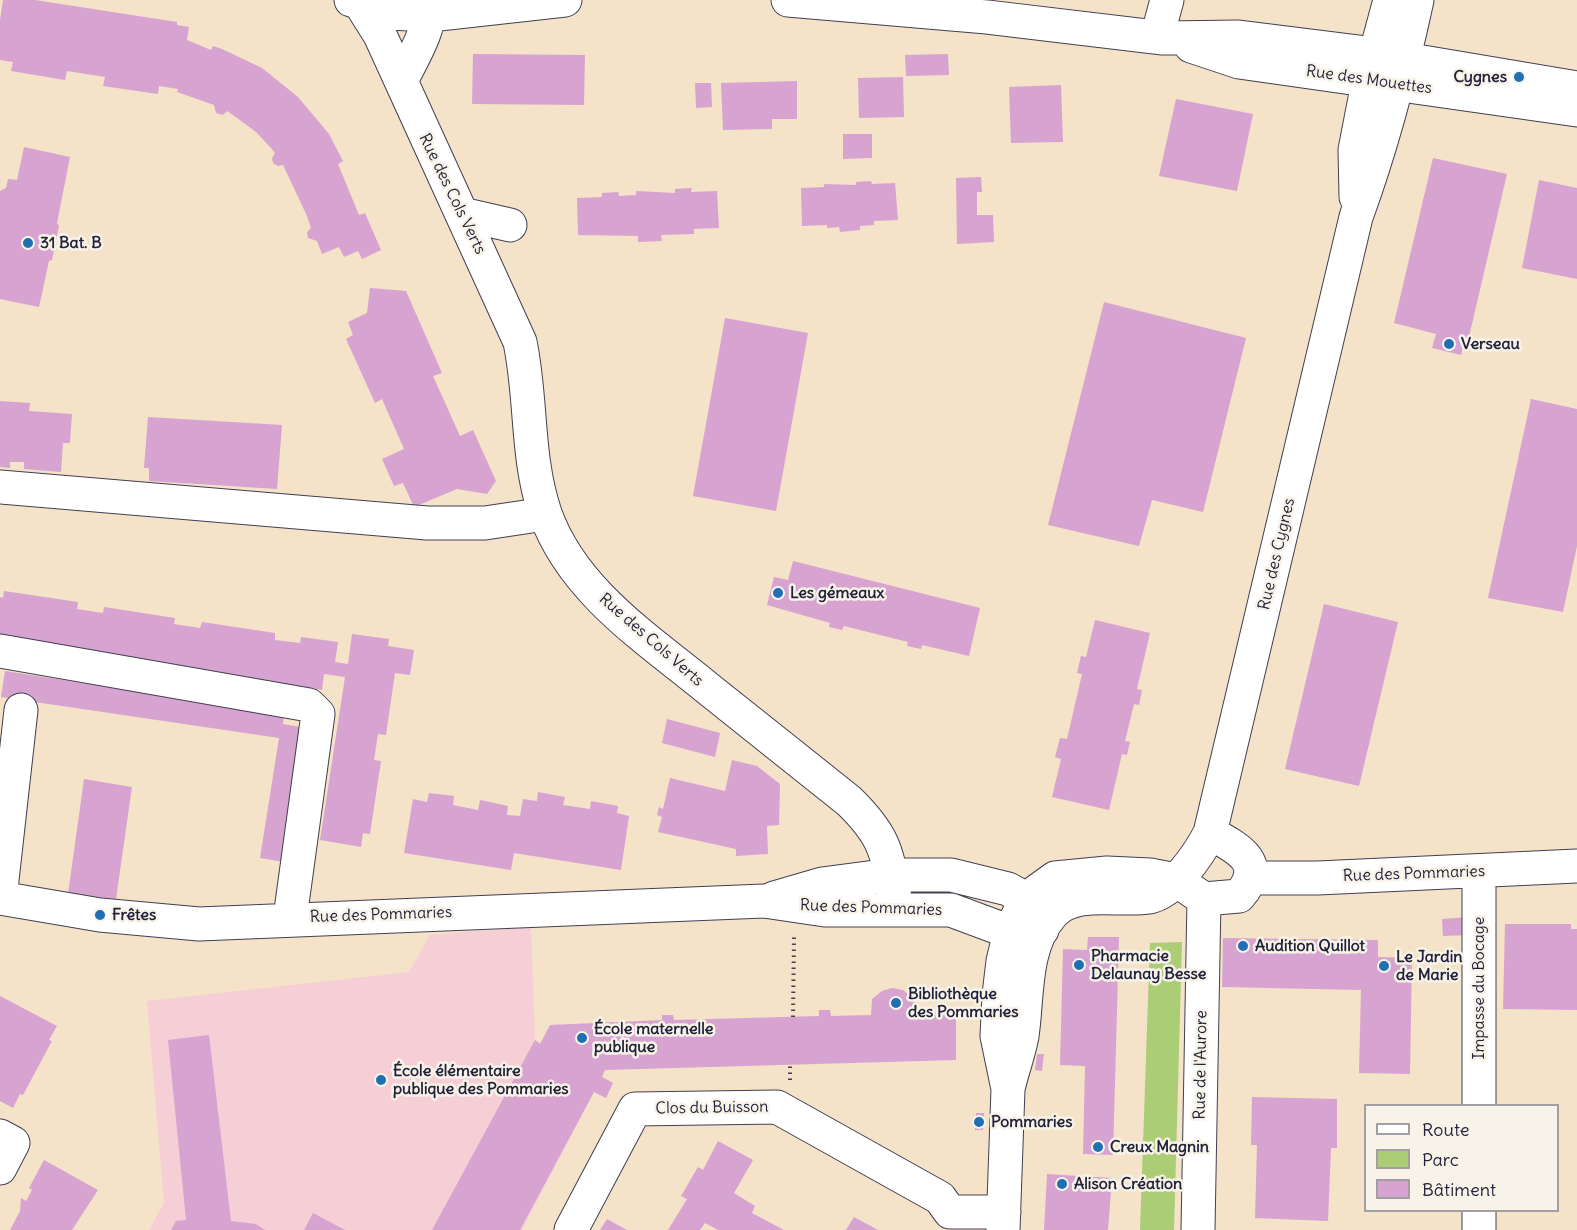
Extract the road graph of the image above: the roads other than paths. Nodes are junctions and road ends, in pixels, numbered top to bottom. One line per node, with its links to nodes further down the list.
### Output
1 (565, 0): 7 (street)
2 (788, 0): 8 (street, Rue des Mouettes)
3 (1167, 0): 8 (street)
4 (1390, 0): 9 (street, Rue des Cygnes)
5 (1417, 0): 9 (street, Rue des Cygnes)
6 (356, 1): 7 (street); 10 (street, Rue des Cols Verts)
7 (430, 7): 10 (street)
8 (1160, 37): 9 (street, Rue des Mouettes)
9 (1387, 69): 11 (street, Rue des Mouettes); 12 (street, Rue des Mouettes); 19 (street, Rue des Cygnes)
10 (401, 81): 13 (street, Rue des Cols Verts)
11 (1577, 88)
12 (1577, 110)
13 (462, 214): 14 (street); 16 (street, Rue des Cols Verts)
14 (510, 225)
15 (0, 487): 16 (street)
16 (546, 514): 22 (street, Rue des Cols Verts)
17 (0, 651): 30 (street)
18 (21, 710): 25 (street)
19 (1210, 833): 23 (street); 24 (street, Rue des Cygnes)
20 (1577, 866): 21 (street, Rue des Pommaries)
21 (1479, 871): 23 (street, Rue des Pommaries); 32 (street, Impasse du Bocage)
22 (890, 875): 26 (street, Rue des Pommaries); 28 (street, Rue des Pommaries); 29 (street, Rue des Cols Verts)
23 (1251, 878): 27 (street)
24 (1176, 880): 26 (street); 27 (street); 31 (street)
25 (0, 898): 30 (street, Rue des Pommaries)
26 (1026, 899): 31 (street)
27 (1204, 899): 39 (street, Rue de l'Aurore)
28 (764, 901): 29 (street, Rue des Pommaries); 30 (street, Rue des Pommaries)
29 (897, 909): 31 (street, Rue des Pommaries)
30 (290, 918)
31 (1026, 931): 37 (street)
32 (1479, 1104)
33 (0, 1136): 34 (street)
34 (0, 1168)
35 (1479, 1212): 40 (street)
36 (944, 1221): 37 (street, Clos du Buisson); 38 (street, Clos du Buisson)
37 (1003, 1221)
38 (571, 1230)
39 (1198, 1230)
40 (1479, 1230)

